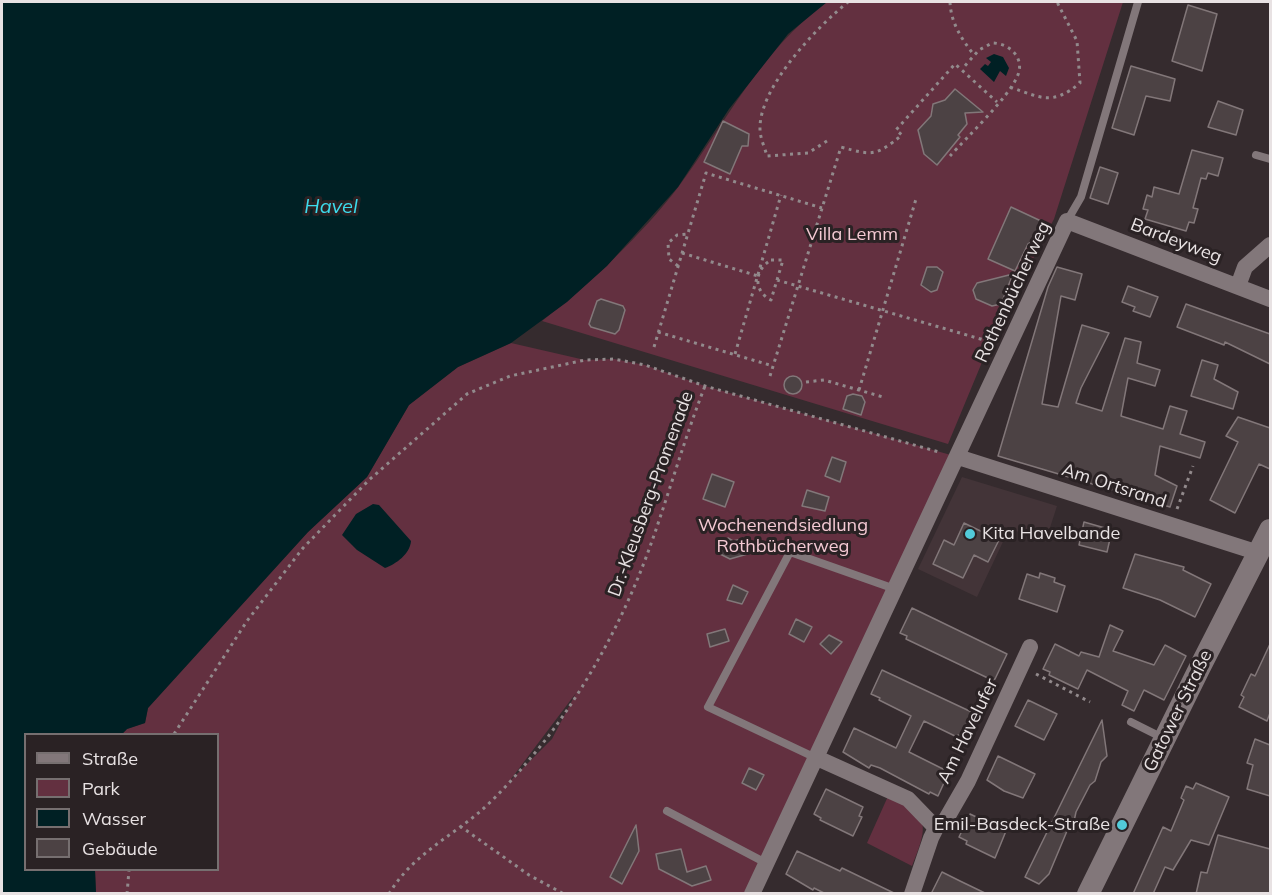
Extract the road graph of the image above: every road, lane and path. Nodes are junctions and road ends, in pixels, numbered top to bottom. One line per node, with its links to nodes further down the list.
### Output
1 (848, 2): 9 (path)
2 (950, 2): 5 (path)
3 (1057, 2): 7 (path)
4 (1138, 2): 16 (lane, Rothenbücherweg)
5 (974, 56): 6 (path); 7 (path)
6 (961, 70): 8 (path); 15 (path)
7 (1010, 87): 8 (path)
8 (997, 102): 11 (path)
9 (827, 141)
10 (1256, 155): 12 (lane)
11 (950, 156)
12 (1270, 159)
13 (781, 195): 15 (path); 17 (path); 21 (path)
14 (916, 199): 26 (path)
15 (822, 208): 23 (path)
16 (1067, 221): 24 (street, Bardeyweg); 37 (street, Rothenbücherweg)
17 (688, 234): 19 (path); 20 (path)
18 (1270, 245): 24 (street)
19 (682, 253): 20 (path); 21 (path)
20 (678, 266): 27 (path)
21 (758, 276): 22 (path); 22 (path); 30 (path)
22 (777, 280): 23 (path)
23 (798, 286): 26 (path); 31 (path)
24 (1238, 286): 25 (street, Bardeyweg)
25 (1270, 299)
26 (883, 311): 28 (path); 35 (path)
27 (658, 332): 29 (path); 30 (path)
28 (984, 340)
29 (654, 347)
30 (735, 354): 31 (path)
31 (773, 366): 32 (path)
32 (770, 375)
33 (806, 382): 35 (path)
34 (705, 386): 37 (path, Dr.-Kleusberg-Promenade); 46 (path); 50 (path, Dr.-Kleusberg-Promenade)
35 (859, 390): 36 (path)
36 (883, 397)
37 (957, 457): 39 (street, Am Ortsrand); 41 (street, Rothenbücherweg)
38 (1193, 466): 39 (path)
39 (1171, 525): 40 (street, Am Ortsrand)
40 (1266, 544): 47 (main road, Gatower Straße)
41 (895, 589): 48 (street, Rothenbücherweg); 48 (lane)
42 (1030, 647): 43 (street, Am Havelufer)
43 (1021, 667): 44 (path); 51 (street, Am Havelufer)
44 (1090, 702)
45 (1131, 722): 47 (lane)
46 (175, 733)
47 (1164, 738): 59 (main road, Gatower Straße)
48 (817, 758): 51 (street); 52 (street, Rothenbücherweg)
49 (667, 811): 52 (lane)
50 (460, 826): 55 (path, Dr.-Kleusberg-Promenade); 56 (path)
51 (936, 828): 58 (street, Am Havelufer)
52 (766, 863): 57 (street, Rothenbücherweg)
53 (129, 871): 54 (path)
54 (127, 894)
55 (389, 894)
56 (564, 894)
57 (752, 894)
58 (912, 894)
59 (1088, 894)

